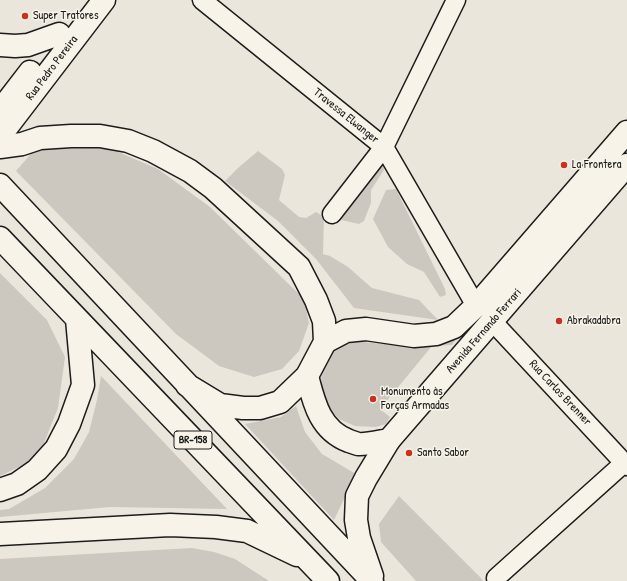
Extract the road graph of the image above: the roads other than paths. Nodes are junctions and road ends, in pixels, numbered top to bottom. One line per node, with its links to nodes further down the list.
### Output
1 (86, 0): 5 (main road, Rua Pedro Pereira)
2 (104, 0): 9 (main road, Rua Pedro Pereira)
3 (202, 0): 11 (street, Travessa Elwanger)
4 (456, 0): 11 (street)
5 (59, 34): 6 (main road); 7 (main road, Rua Pedro Pereira)
6 (0, 45)
7 (0, 111)
8 (627, 132): 16 (main road, Avenida Fernando Ferrari)
9 (0, 136)
10 (0, 147): 19 (main road)
11 (384, 147): 14 (street); 16 (street, Travessa Elwanger)
12 (625, 173): 18 (main road, Avenida Fernando Ferrari)
13 (0, 186): 21 (main road, BR-158)
14 (332, 214)
15 (0, 238): 17 (main road, BR-158)
16 (476, 306): 19 (main road, Avenida Fernando Ferrari)
17 (77, 319): 24 (main road); 26 (main road, BR-158)
18 (492, 321): 22 (main road, Avenida Fernando Ferrari); 23 (street, Rua Carlos Brenner)
19 (324, 342): 20 (main road)
20 (307, 376): 21 (main road); 22 (main road)
21 (187, 385): 29 (main road, BR-158)
22 (389, 440): 29 (main road, Avenida Fernando Ferrari)
23 (625, 464): 27 (street)
24 (0, 490)
25 (0, 534): 26 (main road)
26 (309, 561): 28 (main road, BR-158)
27 (496, 578)
28 (328, 581)
29 (373, 581)

